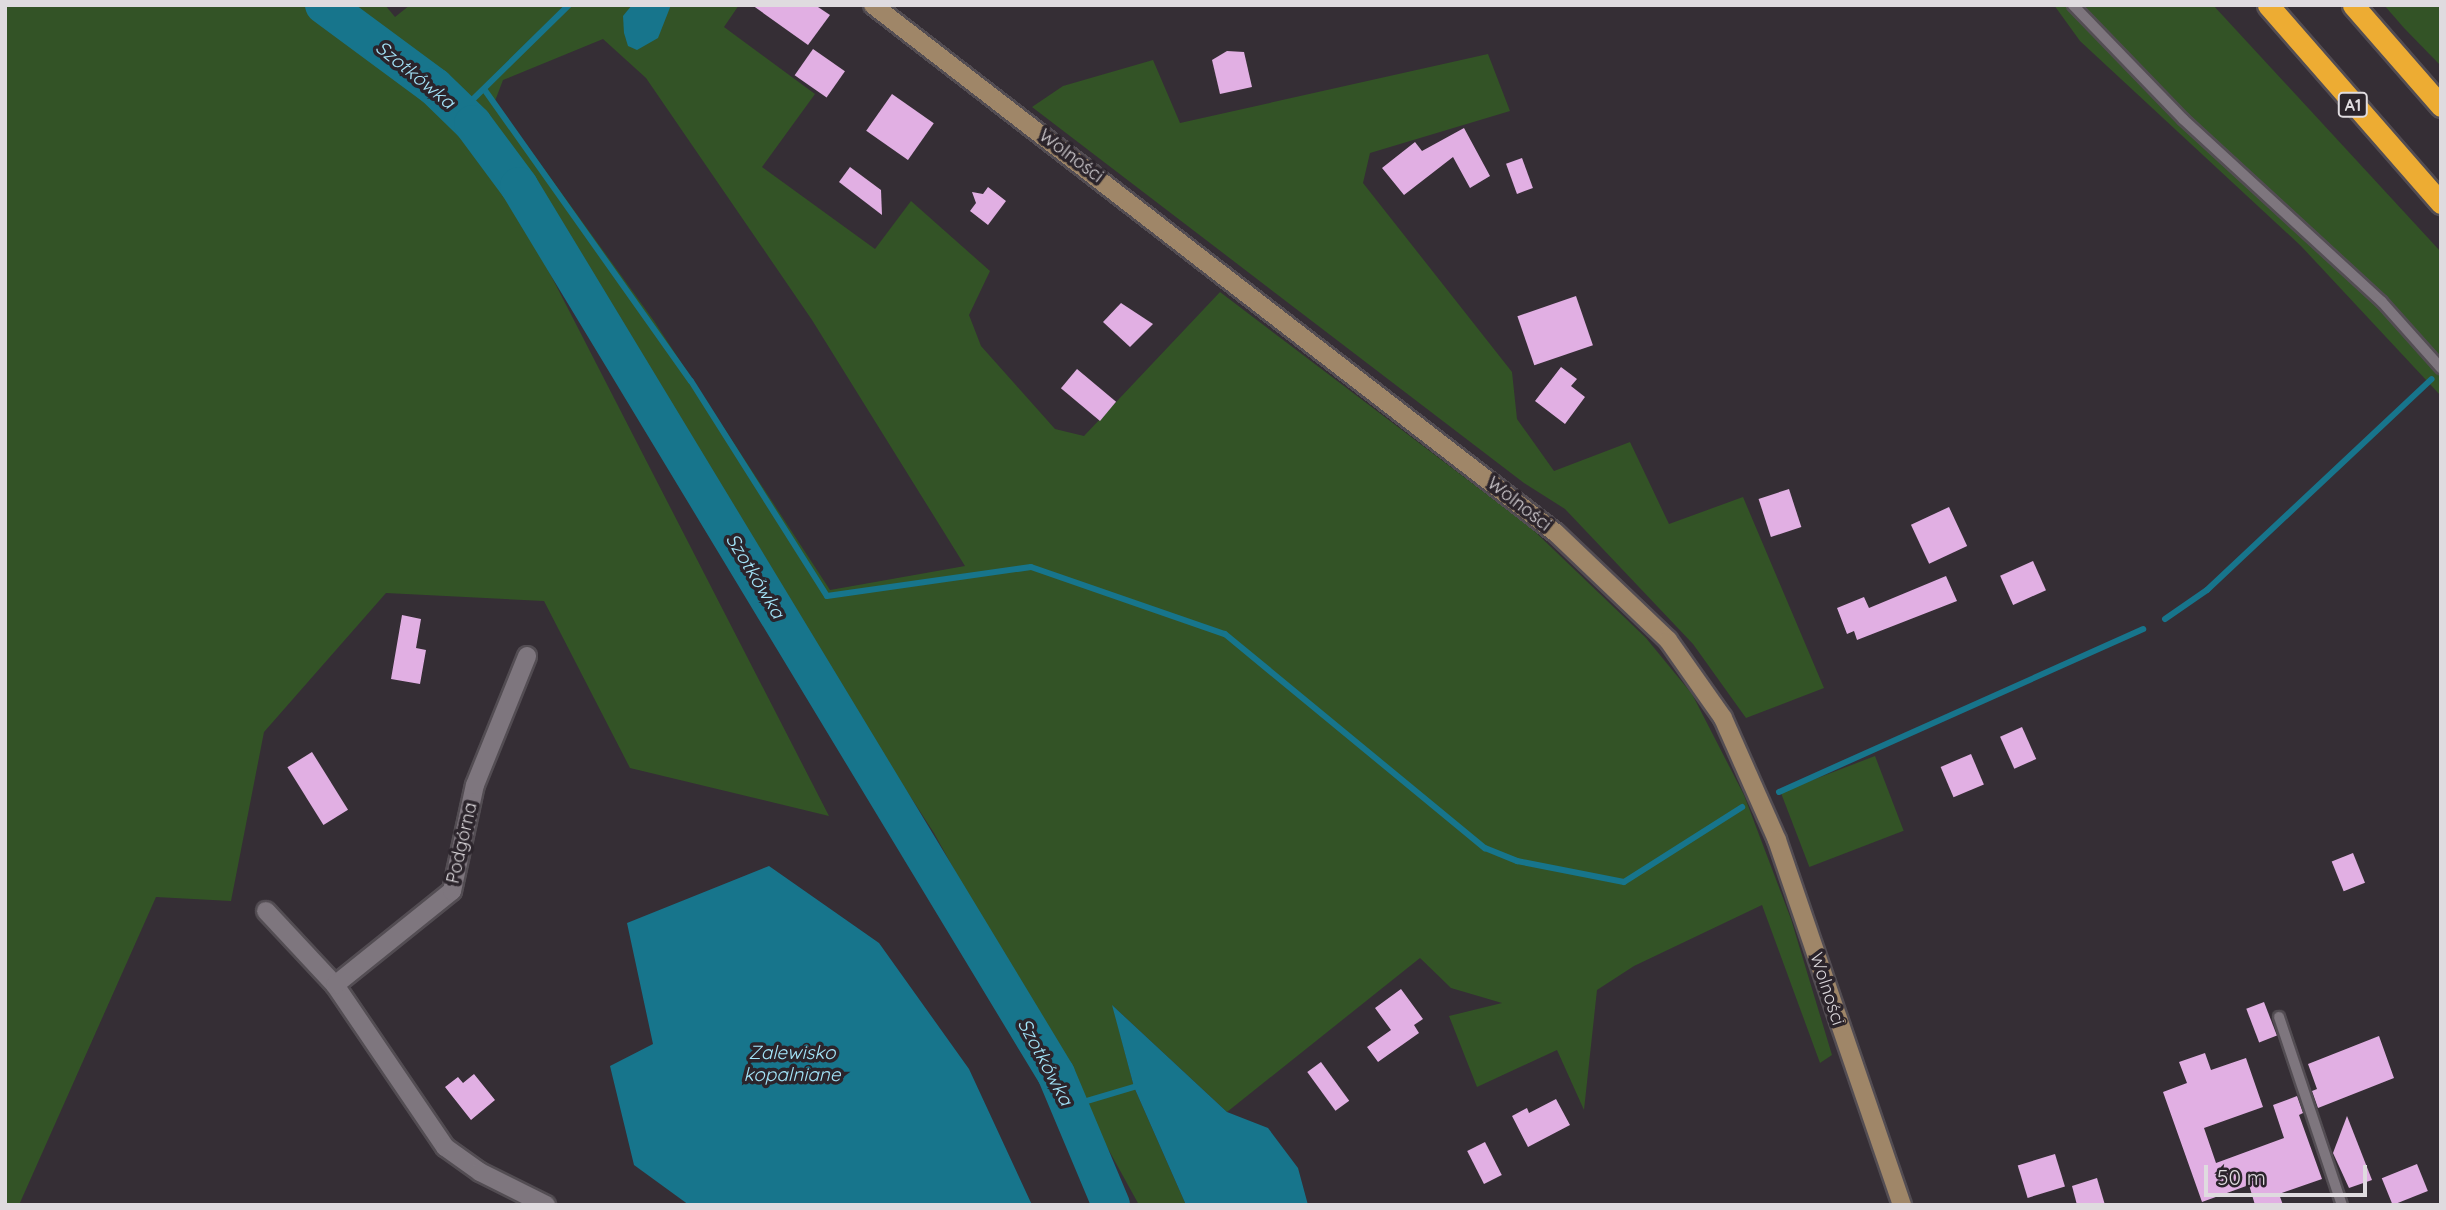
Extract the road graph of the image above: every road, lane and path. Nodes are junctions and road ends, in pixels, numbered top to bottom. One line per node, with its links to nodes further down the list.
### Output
1 (873, 5): 13 (main road, Wolności)
2 (2073, 5): 7 (lane)
3 (2268, 5): 6 (highway, A1)
4 (2353, 5): 5 (highway)
5 (2441, 106)
6 (2441, 203)
7 (2441, 368)
8 (527, 656): 10 (street, Podgórna)
9 (266, 911): 10 (street)
10 (335, 985): 12 (street)
11 (2279, 1017): 14 (lane)
12 (547, 1205)
13 (1902, 1205)
14 (2342, 1205)

